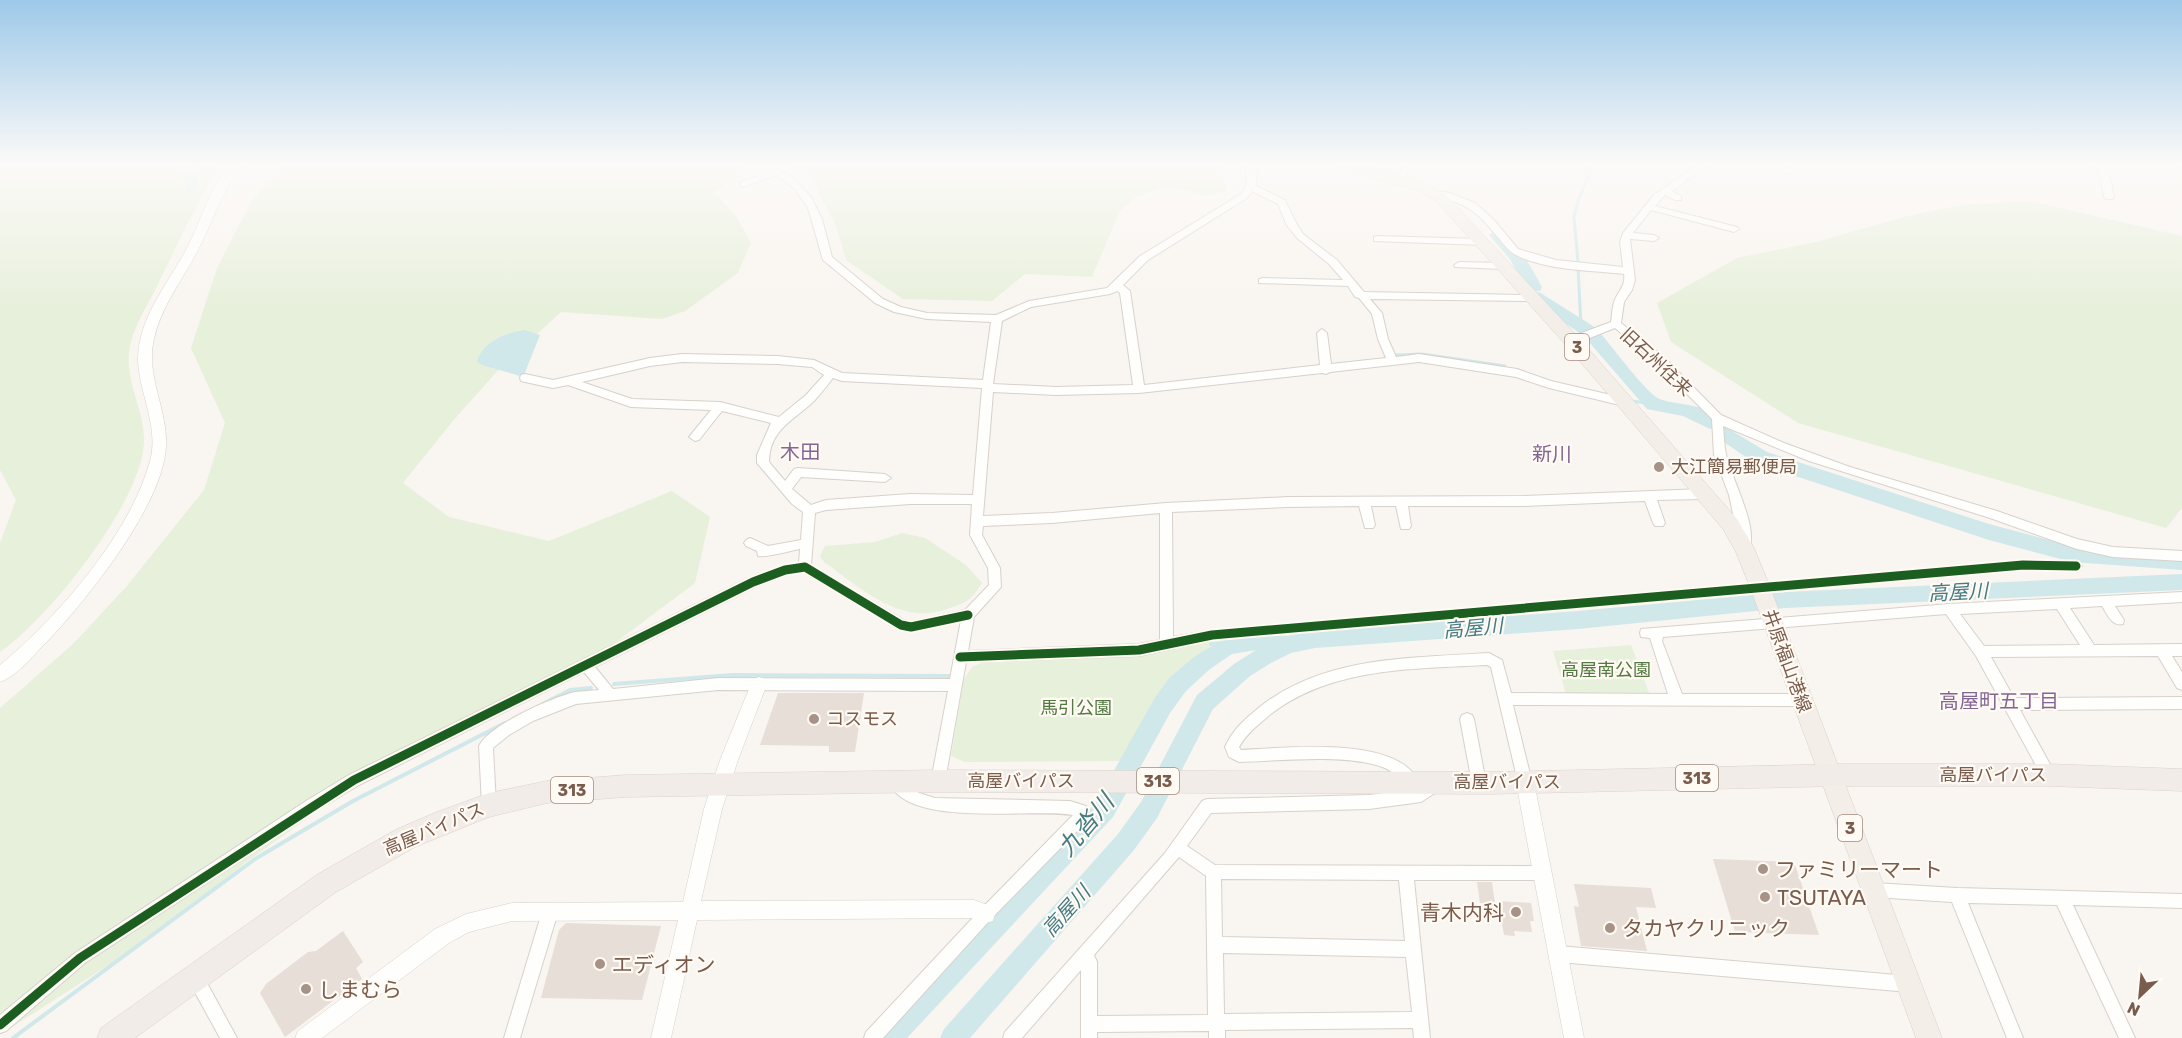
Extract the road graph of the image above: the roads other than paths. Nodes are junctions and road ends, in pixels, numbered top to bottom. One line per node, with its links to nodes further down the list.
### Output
1 (208, 213): 72 (street)
2 (814, 213): 22 (street)
3 (1216, 213): 19 (street)
4 (1287, 213): 18 (street)
5 (1455, 213): 13 (main road, 井原福山港線 / 3)
6 (1482, 213): 16 (street)
7 (1644, 213): 10 (street)
8 (1674, 213): 9 (street)
9 (1734, 229)
10 (1626, 235): 11 (street); 16 (street, 旧石州往来)
11 (1654, 238)
12 (1377, 239): 13 (street)
13 (1482, 242): 15 (main road, 井原福山港線 / 3)
14 (1459, 265): 15 (street)
15 (1502, 266): 21 (main road, 井原福山港線 / 3)
16 (1629, 271): 23 (street, 旧石州往来)
17 (1263, 281): 18 (street)
18 (1350, 283): 20 (street)
19 (1117, 286): 22 (street); 32 (street)
20 (1359, 295): 21 (street); 26 (street)
21 (1531, 298): 25 (main road, 井原福山港線 / 3)
22 (997, 319): 31 (street)
23 (1616, 324): 25 (street); 35 (street, 旧石州往来)
24 (1322, 333): 27 (street)
25 (1585, 336): 33 (main road, 井原福山港線 / 3)
26 (1393, 361): 27 (street); 33 (street)
27 (1326, 370): 32 (street)
28 (831, 374): 30 (street); 31 (street); 36 (street)
29 (525, 378): 30 (street)
30 (570, 381): 34 (street)
31 (988, 386): 32 (street); 42 (street)
32 (1139, 389)
33 (1624, 402): 40 (main road, 井原福山港線 / 3)
34 (720, 406): 36 (street); 37 (street)
35 (1717, 418): 53 (street); 54 (street)
36 (779, 421): 39 (street)
37 (695, 438)
38 (885, 478): 39 (street)
39 (786, 489): 46 (street)
40 (1703, 494): 41 (street); 53 (main road, 井原福山港線 / 3)
41 (1649, 496): 43 (street); 48 (street)
42 (980, 500): 46 (street); 47 (street)
43 (1401, 502): 44 (street); 50 (street)
44 (1364, 503): 45 (street); 49 (street)
45 (1166, 508): 47 (street); 65 (street)
46 (809, 510): 52 (street)
47 (979, 520): 62 (street)
48 (1659, 523)
49 (1369, 525)
50 (1405, 526)
51 (750, 543): 52 (street)
52 (805, 544): 56 (street)
53 (1744, 548): 57 (main road, 井原福山港線 / 3)
54 (2182, 556)
55 (2076, 566): 57 (street)
56 (805, 567): 62 (street); 71 (street)
57 (1760, 588): 63 (main road, 井原福山港線 / 3); 65 (street)
58 (2182, 597): 59 (street)
59 (2105, 601): 60 (street); 64 (street)
60 (2060, 603): 61 (street); 66 (street)
61 (1948, 609): 63 (street); 69 (street)
62 (968, 615): 70 (street)
63 (1772, 620): 78 (street); 79 (main road, 井原福山港線 / 3)
64 (2118, 620)
65 (1167, 643): 70 (street)
66 (2090, 650): 68 (street); 69 (street)
67 (2182, 650): 68 (street)
68 (2162, 651): 74 (street)
69 (1981, 652): 81 (street)
70 (960, 657): 75 (street)
71 (586, 666): 76 (street); 112 (street)
72 (0, 675)
73 (759, 684): 75 (street); 76 (street); 92 (street)
74 (2182, 684)
75 (954, 685): 86 (street)
76 (609, 694): 93 (street)
77 (1505, 699): 78 (street); 87 (street); 90 (street)
78 (1677, 699): 79 (street)
79 (1801, 699): 84 (main road, 井原福山港線 / 3)
80 (2182, 703): 81 (street)
81 (2010, 704): 83 (street)
82 (1467, 719): 91 (street)
83 (2049, 775): 84 (highway, 高屋バイパス / 313); 85 (highway, 高屋バイパス / 313)
84 (1829, 776): 90 (highway, 高屋バイパス / 313); 98 (main road, 井原福山港線 / 3)
85 (2182, 780)
86 (938, 781): 87 (highway, 高屋バイパス / 313); 88 (highway, 高屋バイパス / 313)
87 (1411, 781): 89 (highway, 高屋バイパス / 313)
88 (894, 782): 92 (highway, 高屋バイパス / 313); 104 (street)
89 (1439, 782): 91 (highway, 高屋バイパス / 313); 94 (street)
90 (1525, 782): 91 (highway, 高屋バイパス / 313); 97 (street)
91 (1479, 783)
92 (720, 785): 93 (highway, 高屋バイパス / 313); 102 (street)
93 (489, 805): 109 (highway, 高屋バイパス / 313)
94 (1178, 848): 95 (street); 107 (street)
95 (1213, 872): 96 (street); 105 (street)
96 (1406, 873): 97 (street); 106 (street)
97 (1543, 873): 108 (street)
98 (1874, 890): 99 (street); 110 (main road, 井原福山港線 / 3)
99 (1957, 895): 100 (street); 125 (street)
100 (2062, 899): 101 (street); 126 (street)
101 (2182, 901)
102 (690, 911): 103 (street); 104 (street); 119 (street)
103 (550, 912): 117 (street); 118 (street)
104 (986, 914): 120 (street)
105 (1217, 945): 106 (street); 113 (street)
106 (1414, 949): 111 (street)
107 (1086, 954): 114 (street); 121 (street)
108 (1559, 954): 110 (street); 123 (street)
109 (195, 978): 115 (highway, 高屋バイパス / 313); 116 (street)
110 (1909, 984): 124 (main road, 井原福山港線 / 3)
111 (1420, 1020): 113 (street); 122 (street)
112 (0, 1025)
113 (1217, 1030): 114 (street)
114 (1089, 1031)
115 (111, 1038)
116 (229, 1038)
117 (305, 1038)
118 (512, 1038)
119 (661, 1038)
120 (872, 1038)
121 (1011, 1038)
122 (1422, 1038)
123 (1574, 1038)
124 (1929, 1038)
125 (2014, 1038)
126 (2127, 1038)

